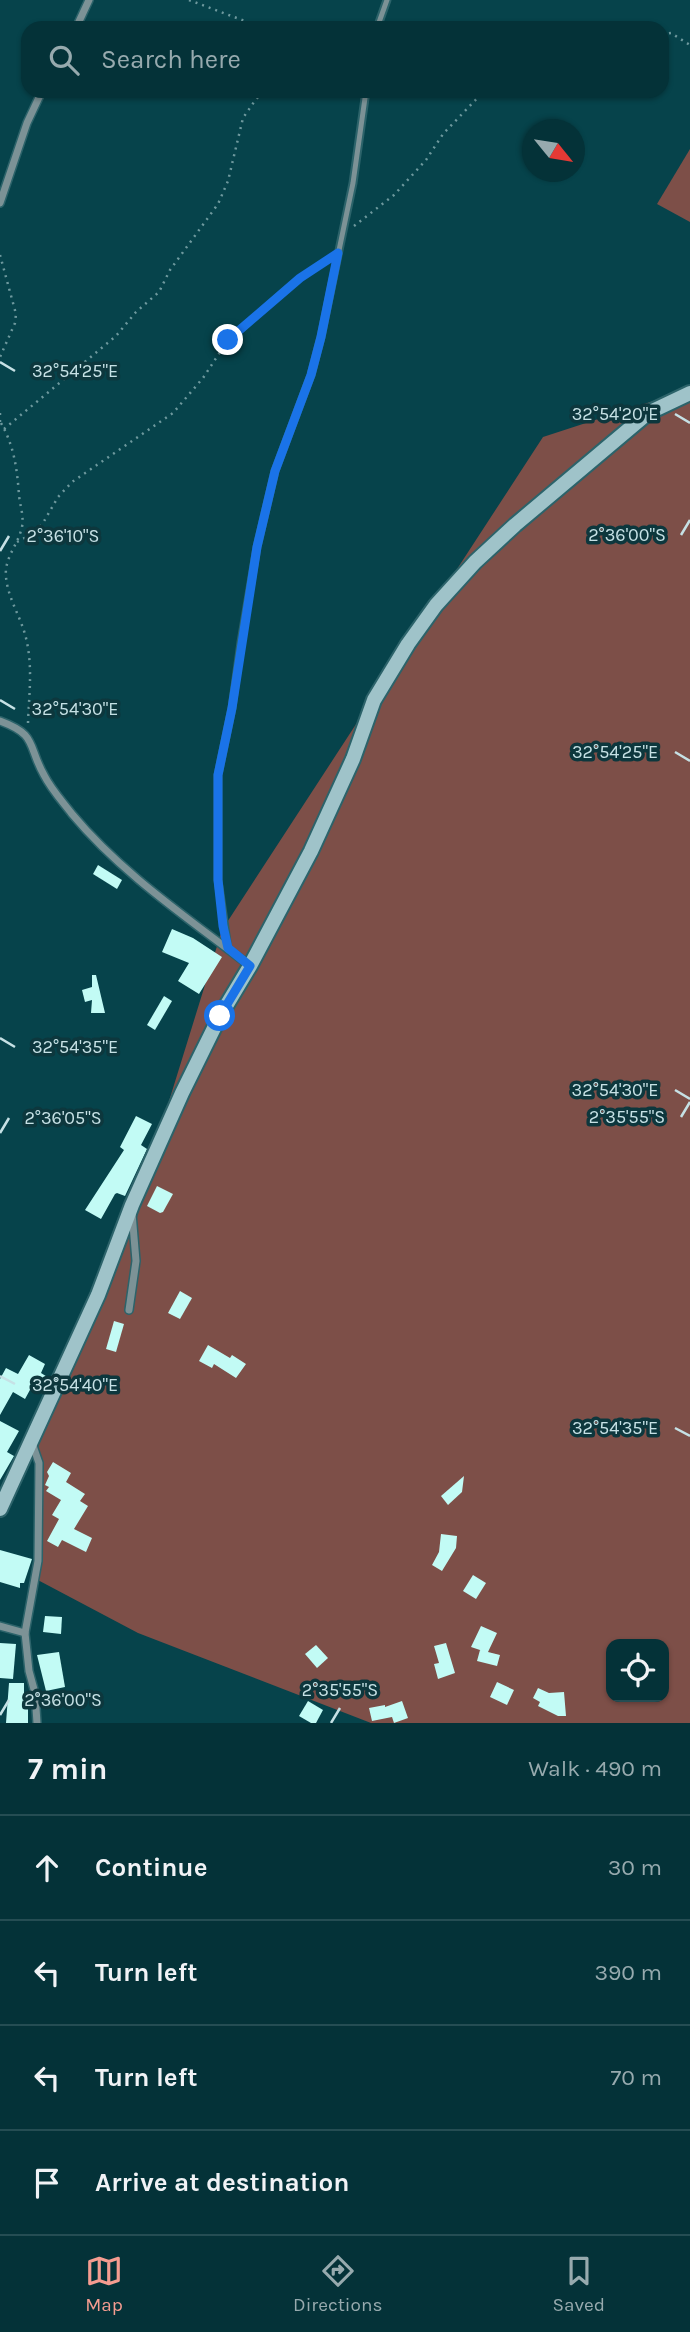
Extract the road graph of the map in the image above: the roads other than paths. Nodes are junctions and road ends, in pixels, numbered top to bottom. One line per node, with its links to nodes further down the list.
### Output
1 (89, 0): 3 (street)
2 (387, 0): 4 (lane)
3 (79, 21)
4 (380, 21)
5 (39, 98): 7 (street)
6 (365, 98): 10 (lane)
7 (0, 203)
8 (690, 393): 11 (street)
9 (0, 721): 10 (street)
10 (228, 948): 11 (street)
11 (250, 966): 12 (street)
12 (132, 1205): 13 (street); 14 (street)
13 (129, 1310)
14 (31, 1439): 15 (street); 17 (street)
15 (0, 1509)
16 (0, 1626): 17 (street)
17 (25, 1633): 18 (street)
18 (37, 1723)

